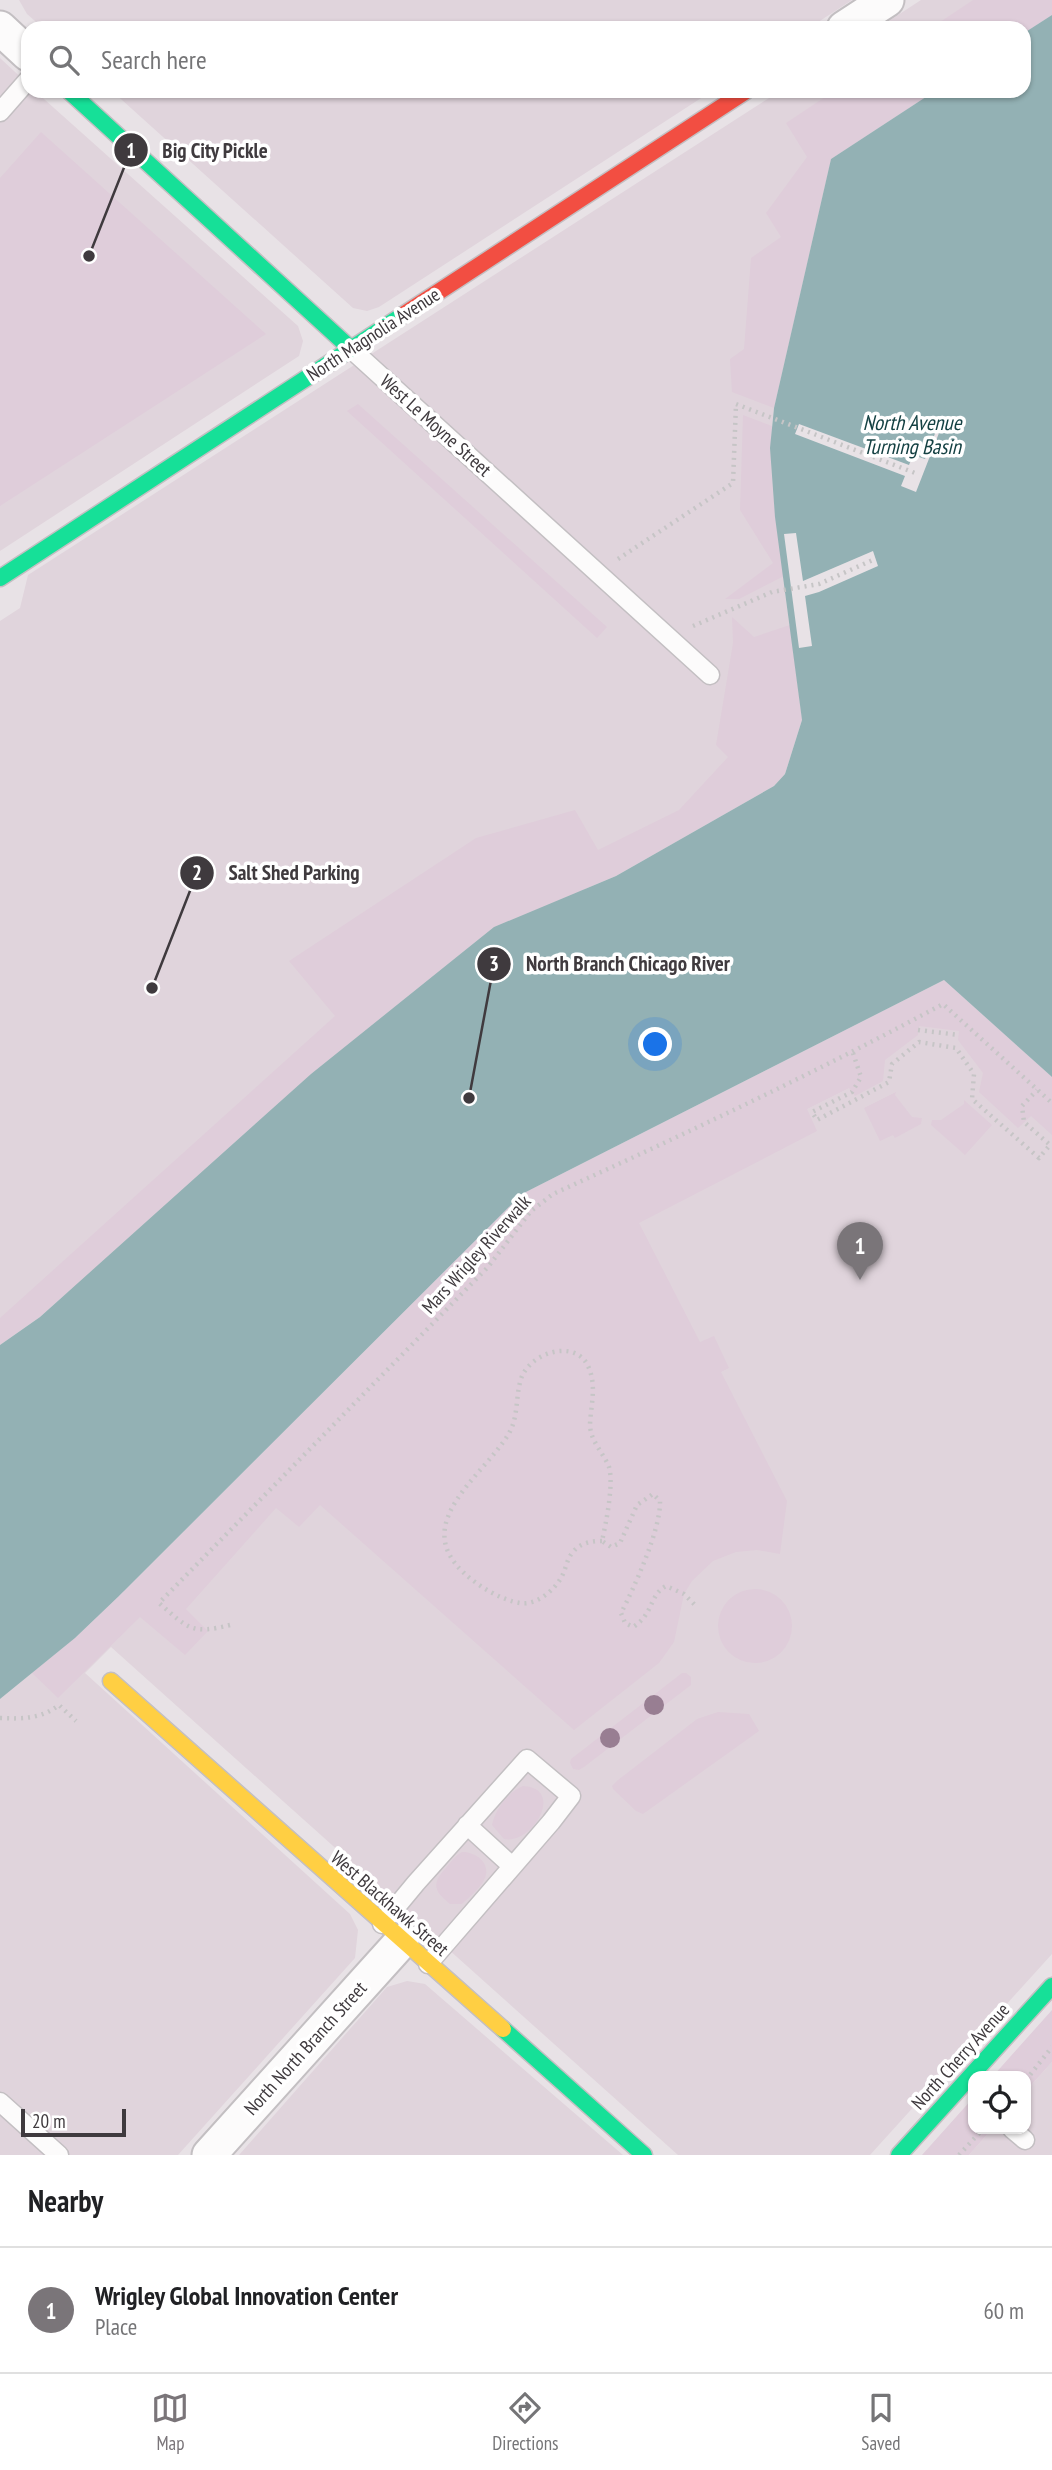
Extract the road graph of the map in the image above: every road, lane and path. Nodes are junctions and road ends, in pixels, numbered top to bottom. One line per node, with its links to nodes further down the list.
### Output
1 (887, 0): 2 (street)
2 (855, 21)
3 (0, 28): 4 (street)
4 (21, 48)
5 (21, 88): 8 (lane)
6 (77, 98): 9 (street, West Le Moyne Street)
7 (735, 98): 9 (street, North Magnolia Avenue)
8 (0, 111)
9 (350, 348): 12 (lane, West Le Moyne Street); 13 (street, North Magnolia Avenue)
10 (915, 473): 12 (path)
11 (875, 559): 14 (path)
12 (597, 572): 14 (lane, West Le Moyne Street)
13 (0, 578)
14 (668, 636): 15 (lane, West Le Moyne Street)
15 (710, 675)
16 (918, 1030): 17 (path)
17 (939, 1032): 18 (path); 19 (path)
18 (959, 1035)
19 (936, 1045): 20 (path); 21 (path)
20 (853, 1053): 21 (path, Mars Wrigley Riverwalk); 25 (path, Mars Wrigley Riverwalk)
21 (1037, 1090): 22 (path, Mars Wrigley Riverwalk)
22 (1052, 1103)
23 (602, 1541): 23 (path); 24 (path)
24 (697, 1608)
25 (230, 1625)
26 (111, 1681): 31 (street, West Blackhawk Street)
27 (0, 1718): 28 (path)
28 (76, 1721)
29 (467, 1825): 30 (lane); 30 (lane); 31 (lane)
30 (512, 1866): 32 (lane)
31 (392, 1933): 32 (street, West Blackhawk Street); 41 (street, North North Branch Street)
32 (428, 1964): 42 (street, West Blackhawk Street)
33 (1052, 1986): 35 (street, North Cherry Avenue)
34 (1052, 2047): 36 (path)
35 (983, 2071)
36 (1031, 2074)
37 (968, 2090): 43 (street, North Cherry Avenue)
38 (0, 2102): 40 (lane)
39 (978, 2134): 44 (path)
40 (59, 2155)
41 (209, 2155)
42 (644, 2155)
43 (899, 2155)
44 (959, 2155)

